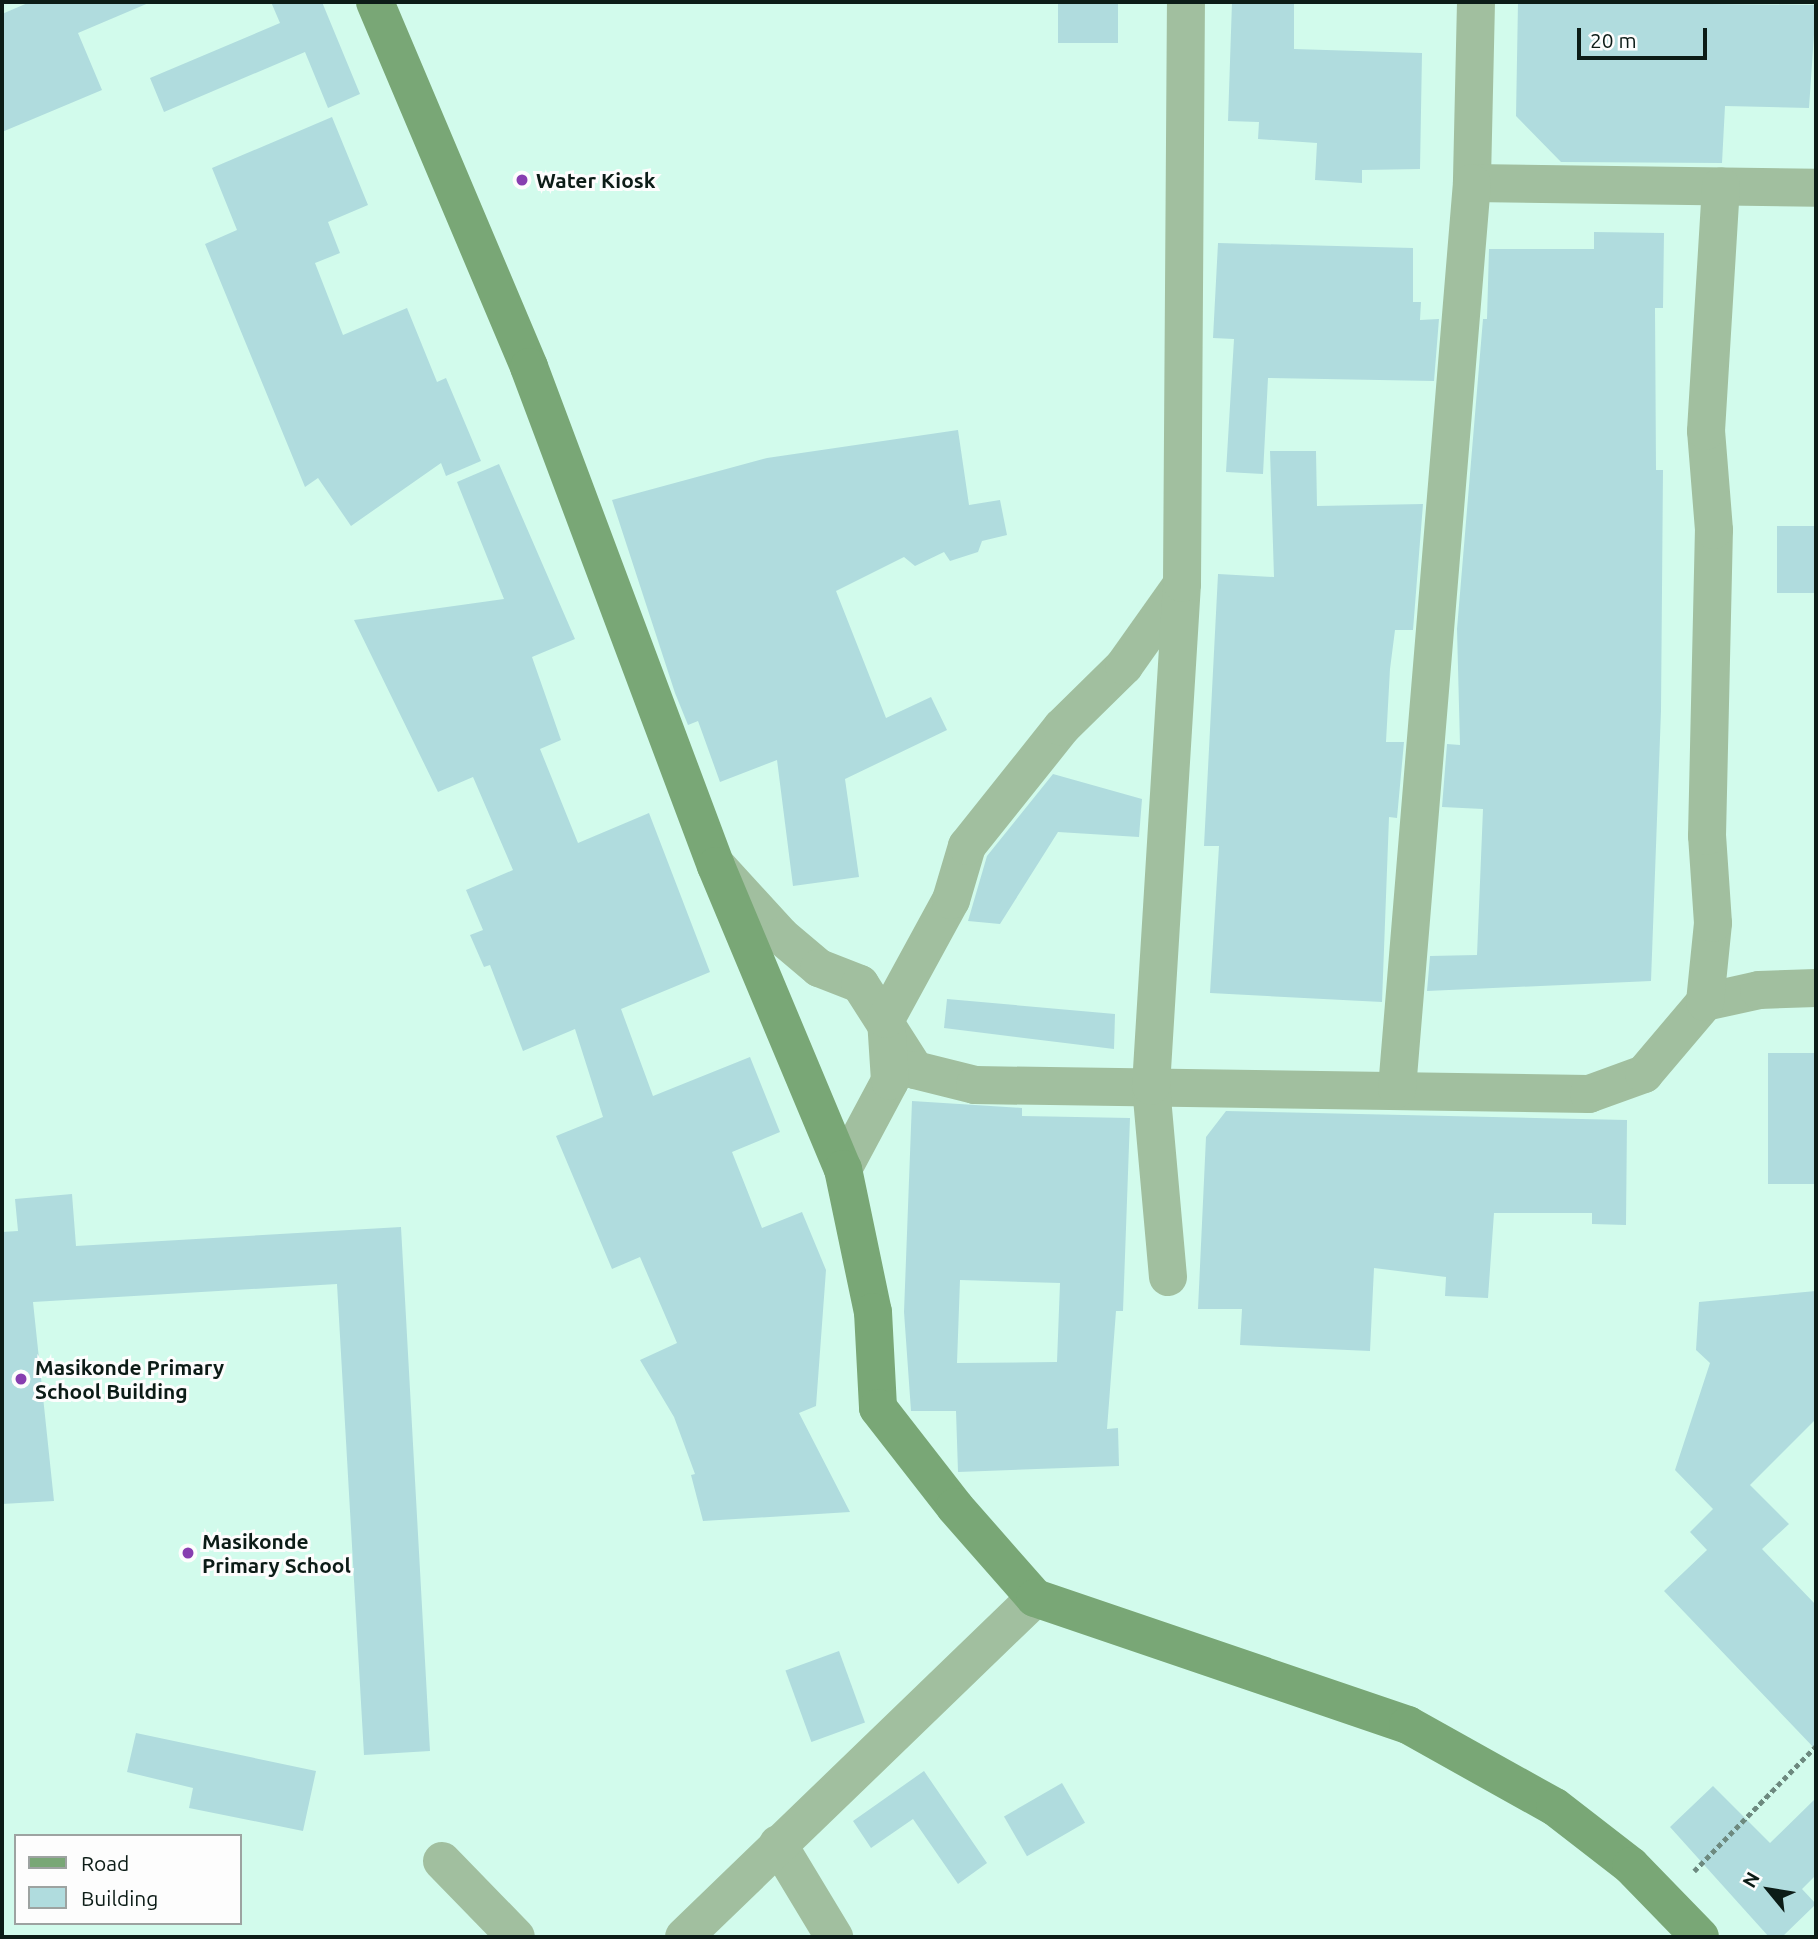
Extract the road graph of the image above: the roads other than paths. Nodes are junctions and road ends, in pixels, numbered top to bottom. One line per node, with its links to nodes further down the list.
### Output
1 (375, 2): 8 (main road)
2 (1186, 2): 7 (street)
3 (1476, 2): 4 (street)
4 (1472, 183): 5 (street); 13 (street)
5 (1721, 186): 6 (street); 10 (street)
6 (1816, 188)
7 (1182, 583): 11 (street); 12 (street)
8 (716, 866): 11 (street); 14 (main road)
9 (1816, 988): 10 (street)
10 (1705, 1002): 13 (street)
11 (886, 1019): 12 (street); 14 (street)
12 (1151, 1086): 13 (street); 15 (street)
13 (1397, 1089)
14 (843, 1169): 16 (main road)
15 (1168, 1277)
16 (1035, 1598): 17 (street); 22 (main road)
17 (778, 1844): 20 (street); 21 (street)
18 (442, 1861): 19 (street)
19 (516, 1937)
20 (684, 1937)
21 (834, 1937)
22 (1700, 1937)

